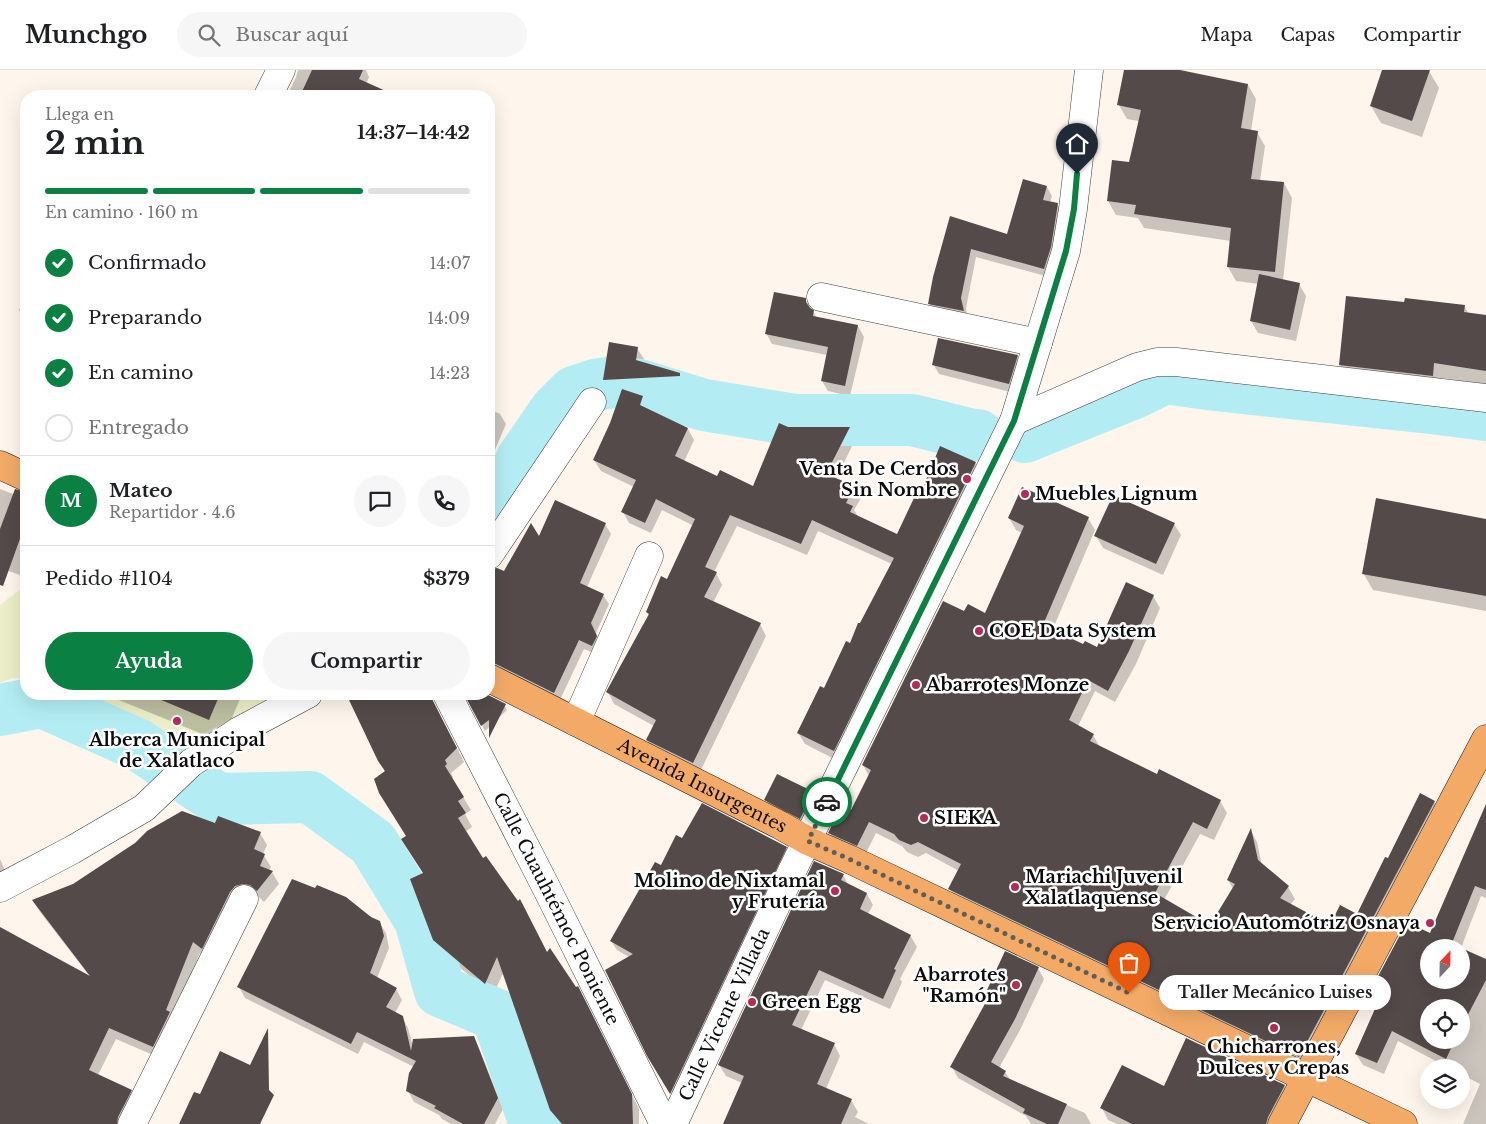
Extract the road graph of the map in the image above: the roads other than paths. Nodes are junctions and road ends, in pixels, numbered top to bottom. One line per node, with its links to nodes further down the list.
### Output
1 (281, 70): 3 (street)
2 (1089, 70): 5 (street, Calle Vicente Villada)
3 (271, 90)
4 (821, 297): 5 (street)
5 (1038, 343): 8 (street, Calle Vicente Villada)
6 (1486, 398): 8 (street)
7 (592, 402): 11 (street)
8 (1014, 421): 18 (street, Calle Vicente Villada)
9 (0, 465): 10 (main road)
10 (20, 474)
11 (495, 546)
12 (649, 556): 16 (street)
13 (495, 681): 16 (main road, Avenida Insurgentes)
14 (297, 700): 19 (street)
15 (450, 700): 23 (street, Calle Cuauhtémoc Poniente)
16 (576, 722): 18 (main road, Avenida Insurgentes)
17 (1486, 740): 21 (main road)
18 (808, 841): 21 (main road, Avenida Insurgentes); 24 (street, Calle Vicente Villada)
19 (0, 888)
20 (244, 899): 22 (street)
21 (1306, 1078): 25 (main road); 26 (main road, Avenida Insurgentes)
22 (132, 1124)
23 (664, 1124)
24 (673, 1124)
25 (1282, 1124)
26 (1403, 1124)

